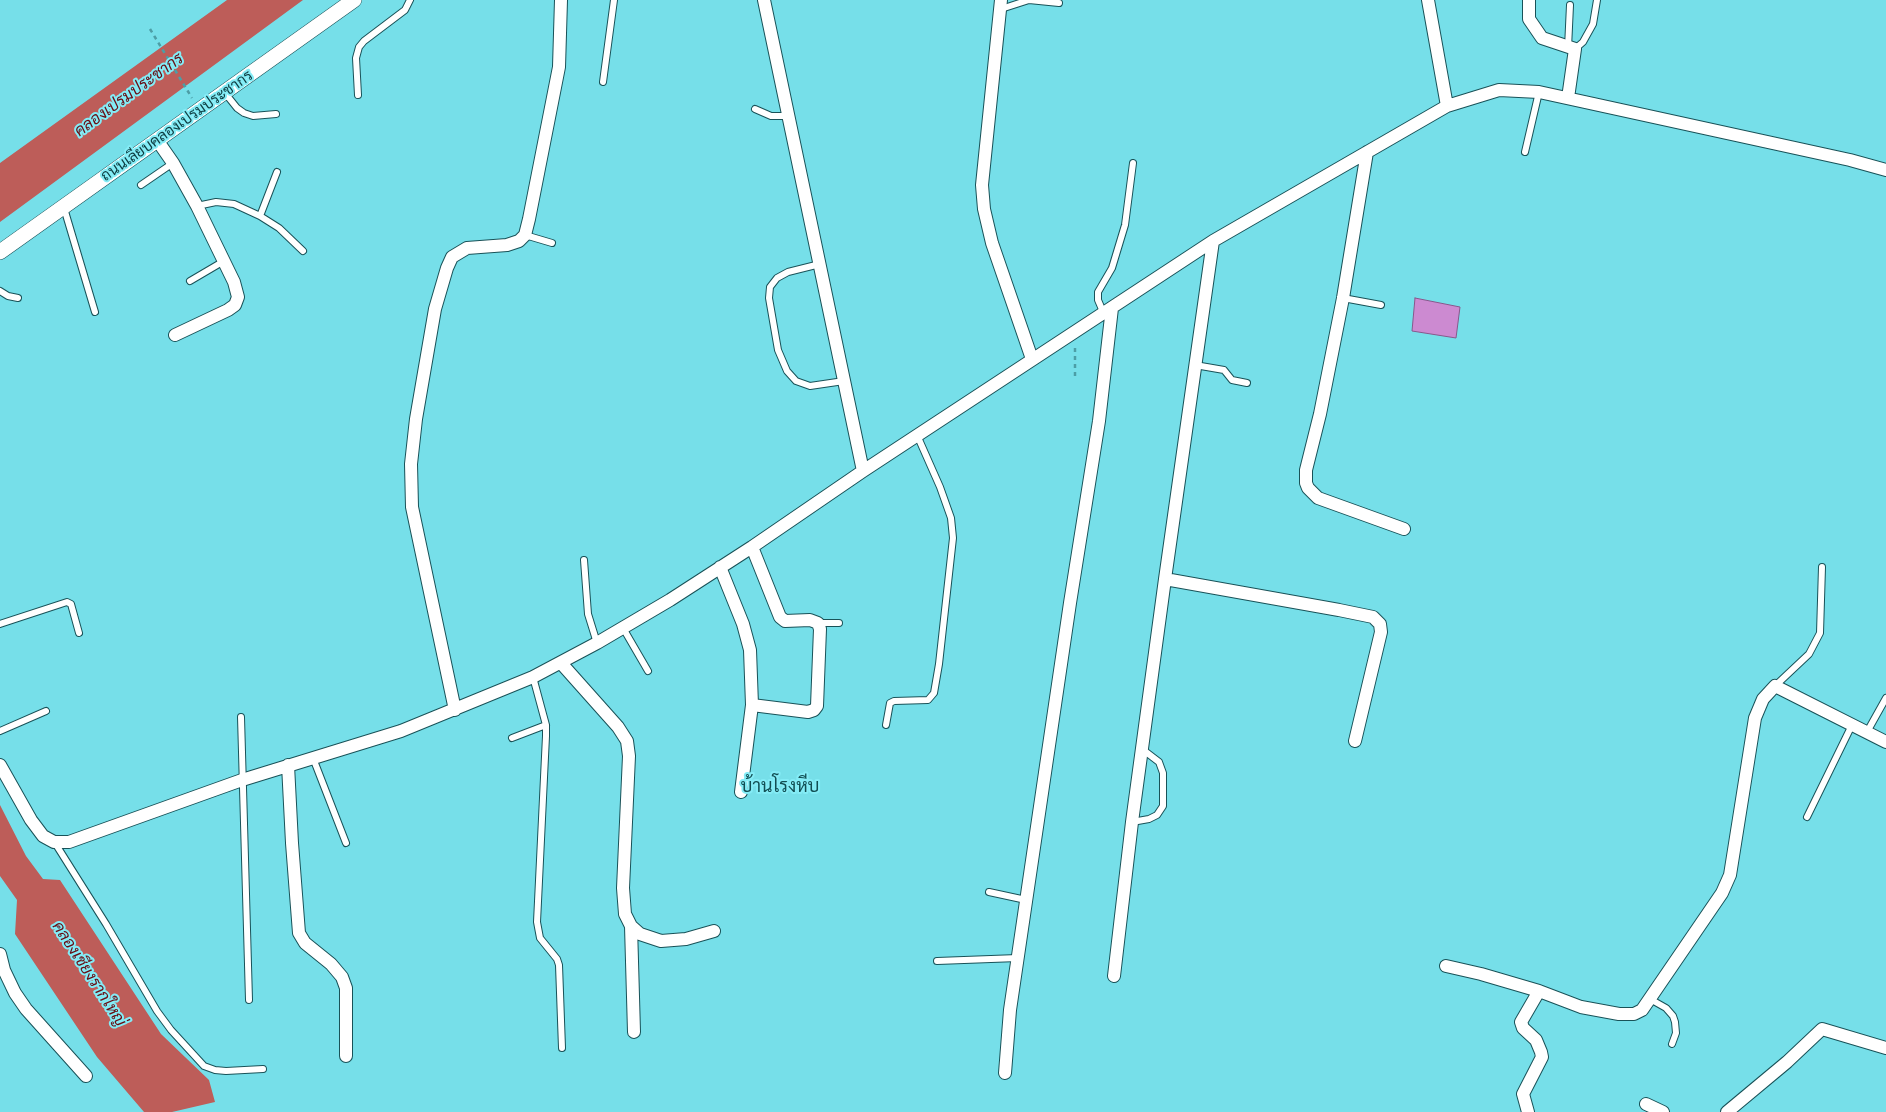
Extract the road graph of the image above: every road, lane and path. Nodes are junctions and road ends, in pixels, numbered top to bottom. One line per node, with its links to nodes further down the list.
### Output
1 (354, 0): 16 (street, ถนนเลียบคลองเปรมประชากร)
2 (410, 0): 18 (lane)
3 (561, 0): 35 (street)
4 (614, 0): 14 (lane)
5 (764, 0): 23 (street)
6 (1428, 0): 20 (street)
7 (1529, 0): 13 (street)
8 (1597, 0): 13 (lane)
9 (1059, 3): 10 (lane)
10 (1001, 4): 51 (street)
11 (1570, 5): 13 (lane)
12 (150, 29): 15 (path)
13 (1572, 49): 19 (street)
14 (603, 82)
15 (185, 87)
16 (224, 92): 22 (lane); 24 (street, ถนนเลียบคลองเปรมประชากร)
17 (1539, 92): 19 (street); 20 (street); 26 (lane)
18 (358, 95)
19 (1568, 98): 29 (street)
20 (1447, 106): 25 (street)
21 (755, 109): 23 (lane)
22 (276, 114)
23 (789, 116): 41 (street)
24 (157, 140): 27 (street); 33 (street, ถนนเลียบคลองเปรมประชากร)
25 (1367, 152): 36 (street); 45 (street)
26 (1525, 152)
27 (173, 163): 31 (lane); 32 (street)
28 (1132, 163): 47 (lane)
29 (1886, 170)
30 (277, 172): 34 (lane)
31 (141, 185)
32 (197, 206): 34 (lane); 40 (street)
33 (63, 207): 39 (street, ถนนเลียบคลองเปรมประชากร); 48 (lane)
34 (260, 216): 38 (lane)
35 (525, 235): 37 (lane); 76 (street)
36 (1213, 241): 47 (street); 52 (street)
37 (552, 243)
38 (304, 251)
39 (0, 252)
40 (224, 261): 42 (lane); 50 (street)
41 (820, 264): 54 (street); 54 (lane)
42 (190, 281)
43 (0, 292): 44 (lane)
44 (18, 298)
45 (1343, 298): 46 (lane); 58 (street)
46 (1382, 305)
47 (1108, 311): 49 (street); 98 (street)
48 (95, 312)
49 (1075, 332): 51 (street); 53 (path)
50 (175, 335)
51 (1032, 359): 56 (street)
52 (1194, 365): 55 (lane); 63 (street)
53 (1076, 380)
54 (844, 381): 57 (street)
55 (1247, 383)
56 (917, 435): 57 (street); 81 (lane)
57 (863, 470): 59 (street)
58 (1404, 529)
59 (752, 547): 61 (street); 64 (street)
60 (584, 560): 69 (lane)
61 (720, 567): 67 (street); 75 (street)
62 (1822, 567): 73 (lane)
63 (1164, 579): 85 (street); 87 (street)
64 (818, 623): 65 (lane); 75 (street)
65 (840, 623)
66 (0, 624): 68 (lane)
67 (623, 628): 69 (street); 71 (lane)
68 (78, 633)
69 (596, 644): 70 (street)
70 (561, 663): 72 (street); 99 (street)
71 (648, 671)
72 (533, 677): 76 (street); 79 (lane)
73 (1784, 691): 80 (street); 107 (street)
74 (1886, 698): 83 (lane)
75 (752, 705): 92 (street)
76 (455, 710): 88 (street)
77 (46, 711): 82 (lane)
78 (241, 717): 91 (lane)
79 (546, 725): 84 (lane); 111 (lane)
80 (1852, 725): 83 (street); 93 (lane)
81 (886, 726)
82 (0, 731)
83 (1867, 732): 86 (street)
84 (512, 738)
85 (1355, 741)
86 (1886, 742)
87 (1142, 749): 94 (street); 94 (lane)
88 (313, 758): 90 (street); 96 (lane)
89 (0, 765): 95 (street)
90 (288, 765): 91 (street); 113 (street)
91 (242, 780): 95 (street); 108 (lane)
92 (740, 792)
93 (1807, 817)
94 (1132, 822): 105 (street)
95 (54, 842): 114 (lane)
96 (346, 843)
97 (989, 892): 98 (lane)
98 (1026, 900): 102 (street)
99 (631, 926): 100 (street); 109 (street)
100 (714, 931)
101 (0, 954): 116 (street)
102 (1018, 958): 103 (lane); 115 (street)
103 (937, 961)
104 (1446, 966): 106 (street)
105 (1114, 976)
106 (1539, 991): 107 (street); 118 (street)
107 (1650, 999): 110 (lane)
108 (249, 1000)
109 (634, 1032)
110 (1672, 1044)
111 (562, 1048)
112 (1886, 1048): 120 (street)
113 (346, 1056)
114 (263, 1069)
115 (1005, 1073)
116 (86, 1076)
117 (1646, 1104): 119 (street)
118 (1528, 1112)
119 (1663, 1112)
120 (1727, 1112)

